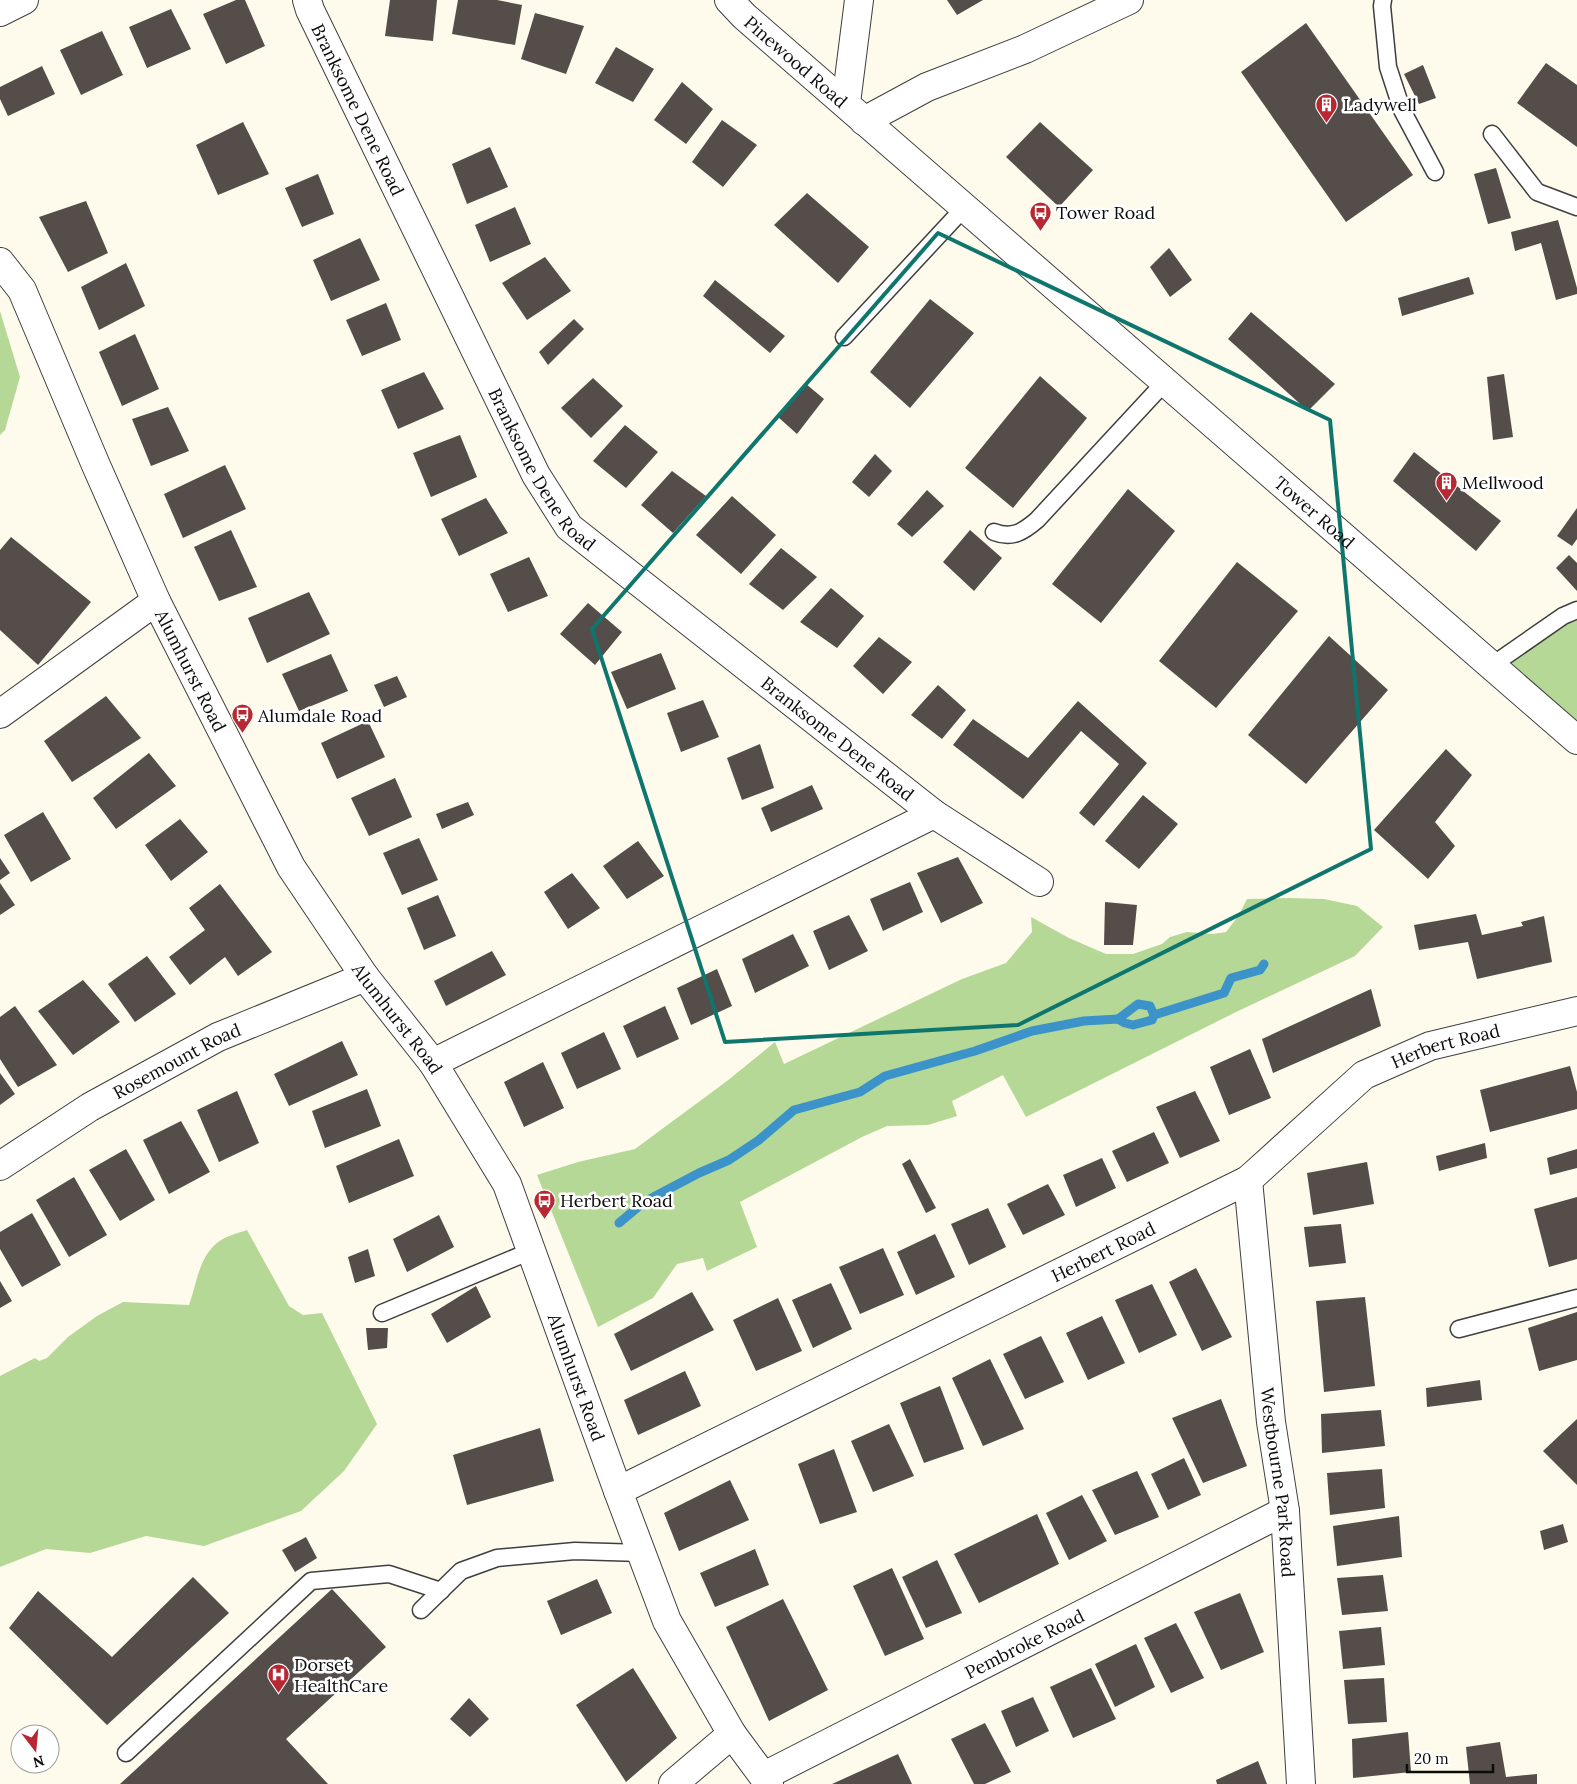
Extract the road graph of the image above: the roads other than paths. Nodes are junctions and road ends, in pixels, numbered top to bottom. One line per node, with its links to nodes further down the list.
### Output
1 (24, 0): 7 (street)
2 (307, 0): 22 (street, Branksome Dene Road)
3 (729, 0): 8 (street, Pinewood Road)
4 (859, 0): 8 (street)
5 (1129, 0): 8 (street)
6 (1383, 0): 10 (lane)
7 (0, 12)
8 (855, 112): 12 (street, Tower Road)
9 (1492, 134): 11 (lane)
10 (1435, 172)
11 (1577, 207)
12 (964, 208): 14 (lane); 15 (street, Tower Road)
13 (0, 262): 17 (street, Alumhurst Road)
14 (844, 337)
15 (1164, 382): 16 (lane); 19 (street, Tower Road)
16 (994, 532)
17 (156, 601): 20 (street); 24 (street, Alumhurst Road)
18 (1577, 610): 19 (lane)
19 (1492, 666): 21 (street, Tower Road)
20 (0, 714)
21 (1577, 740)
22 (934, 814): 23 (street, Branksome Dene Road); 26 (street, Branksome Dene Road)
23 (1039, 882)
24 (365, 977): 26 (street, Alumhurst Road); 27 (street, Rosemount Road)
25 (1577, 1011): 28 (street, Herbert Road)
26 (433, 1063): 29 (street, Alumhurst Road)
27 (0, 1166)
28 (1248, 1180): 33 (street, Herbert Road); 34 (street, Westbourne Park Road)
29 (531, 1251): 31 (lane); 33 (street, Alumhurst Road)
30 (1577, 1298): 32 (lane)
31 (382, 1313)
32 (1458, 1329)
33 (618, 1491): 35 (street, Alumhurst Road)
34 (1285, 1511): 40 (street, Pembroke Road); 42 (street, Westbourne Park Road)
35 (642, 1554): 36 (lane); 38 (street, Alumhurst Road)
36 (440, 1591): 37 (lane); 39 (lane)
37 (421, 1610)
38 (732, 1734): 40 (street, Alumhurst Road); 41 (street)
39 (126, 1753)
40 (766, 1780)
41 (673, 1784)
42 (1301, 1784)

